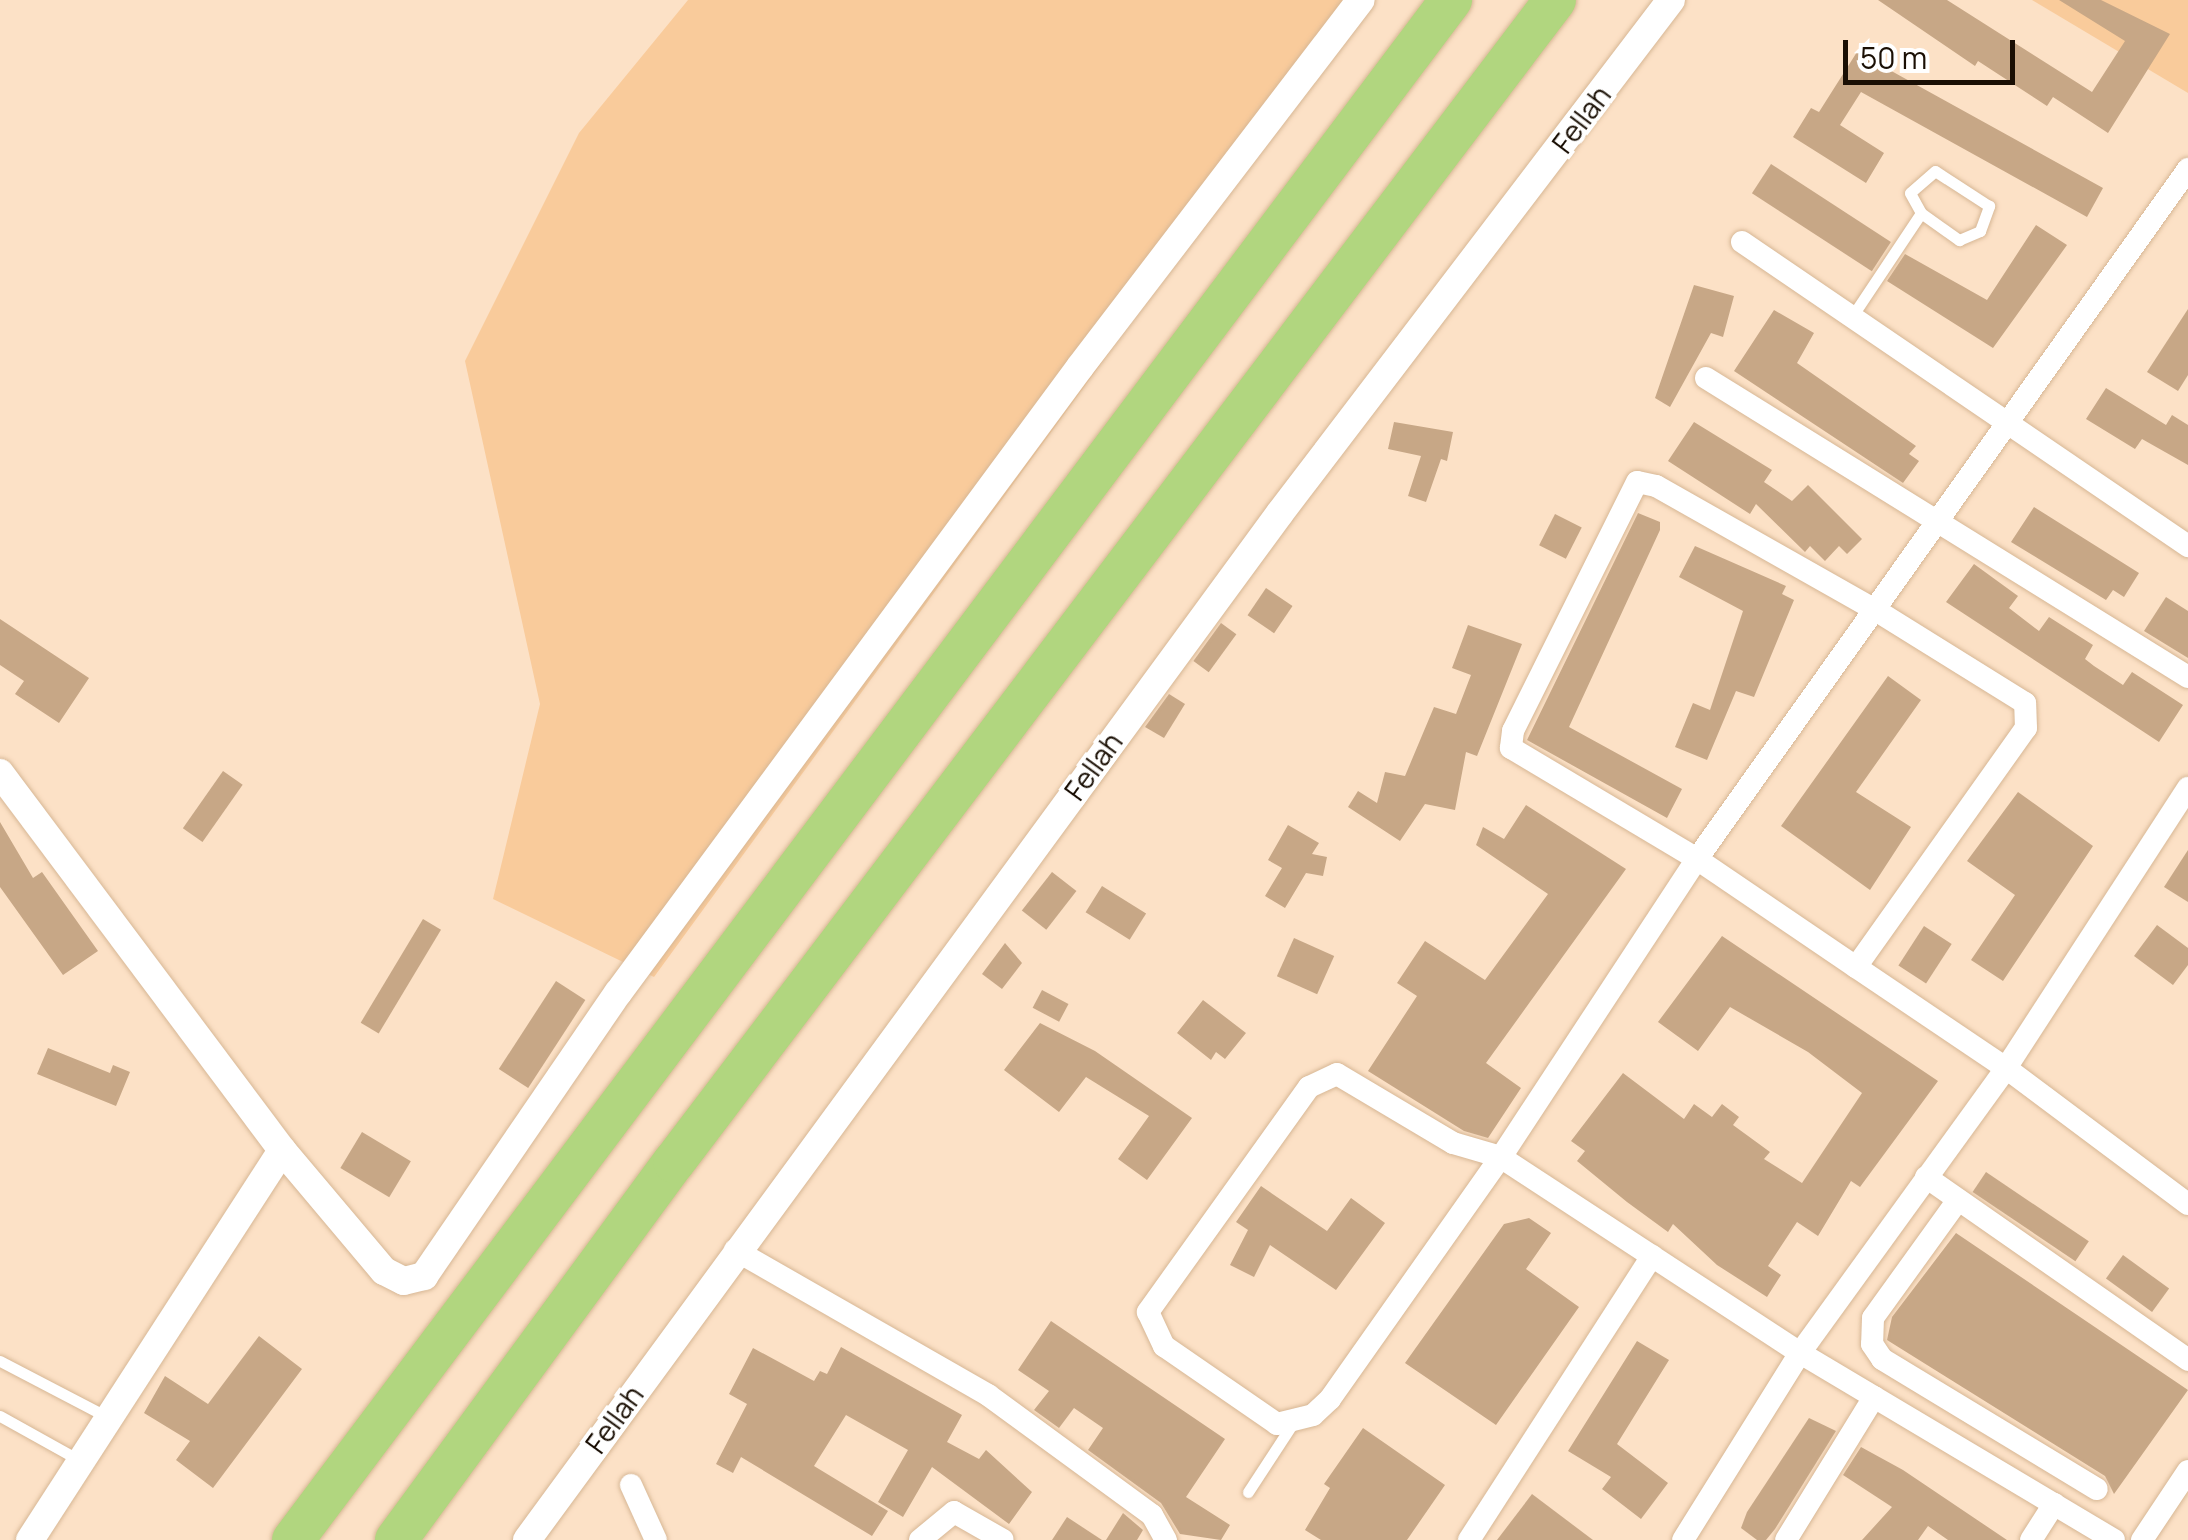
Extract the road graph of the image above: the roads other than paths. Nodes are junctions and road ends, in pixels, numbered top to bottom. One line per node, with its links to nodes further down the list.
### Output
1 (1360, 0): 20 (street)
2 (1452, 0): 42 (highway)
3 (1555, 0): 43 (highway)
4 (1671, 0): 25 (street, Fellah)
5 (2188, 169): 10 (street)
6 (1921, 213): 6 (lane); 8 (lane)
7 (1742, 242): 8 (street)
8 (1851, 318): 10 (street)
9 (1706, 378): 11 (street)
10 (2005, 425): 11 (street); 12 (street)
11 (1938, 519): 13 (street); 14 (street)
12 (2188, 546)
13 (1877, 611): 17 (street); 17 (street); 18 (street)
14 (2188, 676)
15 (0, 773): 20 (street)
16 (2187, 792): 19 (street)
17 (1697, 859): 18 (street); 21 (street)
18 (1856, 967): 19 (street)
19 (2006, 1068): 22 (street); 24 (street)
20 (282, 1150): 32 (street)
21 (1501, 1157): 26 (street); 33 (street); 33 (street)
22 (1926, 1178): 23 (street); 27 (street)
23 (1958, 1200): 28 (street); 37 (street)
24 (2188, 1204)
25 (735, 1250): 40 (street, Fellah); 47 (street)
26 (1652, 1256): 27 (street); 48 (street)
27 (1800, 1353): 30 (street); 49 (street)
28 (2188, 1360)
29 (0, 1361): 32 (lane)
30 (1874, 1397): 39 (street); 50 (street)
31 (0, 1416): 34 (lane)
32 (109, 1418): 34 (street)
33 (1293, 1424): 38 (lane)
34 (81, 1461): 41 (street)
35 (2188, 1471): 53 (street)
36 (632, 1484): 44 (street)
37 (2098, 1489)
38 (1248, 1492)
39 (2054, 1504): 51 (street); 52 (street)
40 (534, 1537)
41 (30, 1540)
42 (293, 1540)
43 (396, 1540)
44 (656, 1540)
45 (920, 1540): 46 (street)
46 (1003, 1540)
47 (1166, 1540)
48 (1470, 1540)
49 (1683, 1540)
50 (1786, 1540)
51 (2030, 1540)
52 (2114, 1540)
53 (2142, 1540)

